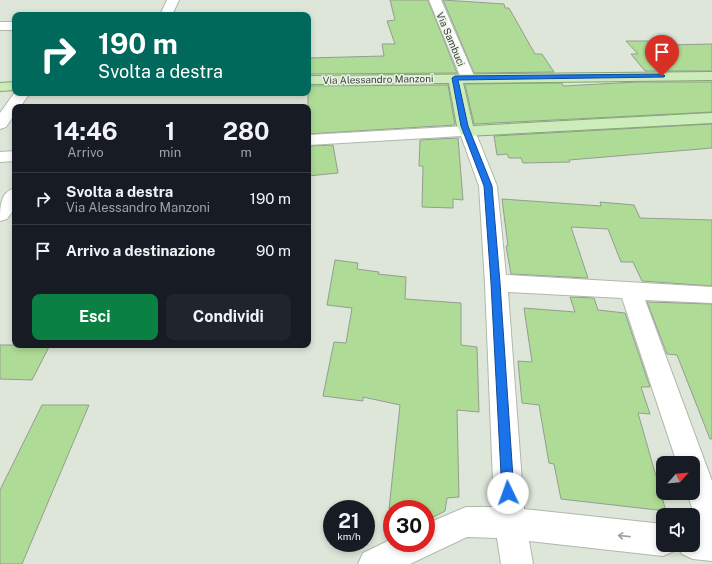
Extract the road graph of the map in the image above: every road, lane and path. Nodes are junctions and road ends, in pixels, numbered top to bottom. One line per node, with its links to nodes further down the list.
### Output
1 (173, 0): 3 (street)
2 (434, 0): 7 (street, Via Sambuci)
3 (167, 12)
4 (0, 26): 5 (street)
5 (12, 26)
6 (712, 76): 7 (main road, Via Alessandro Manzoni)
7 (461, 78): 8 (main road, Via Alessandro Manzoni); 14 (main road)
8 (311, 80)
9 (12, 86): 10 (main road)
10 (0, 87)
11 (12, 107): 13 (street)
12 (712, 118): 14 (main road)
13 (0, 124)
14 (467, 131): 15 (street); 20 (street)
15 (311, 140)
16 (12, 156): 17 (street)
17 (0, 157)
18 (12, 198): 19 (street)
19 (0, 215)
20 (496, 283): 21 (street); 25 (street)
21 (631, 291): 22 (street); 23 (street)
22 (712, 295)
23 (689, 456)
24 (700, 489): 26 (street)
25 (510, 523): 27 (street); 28 (street, one-way to 25); 33 (street)
26 (712, 523)
27 (435, 536)
28 (656, 539)
29 (700, 544): 30 (street)
30 (712, 545)
31 (400, 552): 32 (street)
32 (374, 564)
33 (517, 564)

